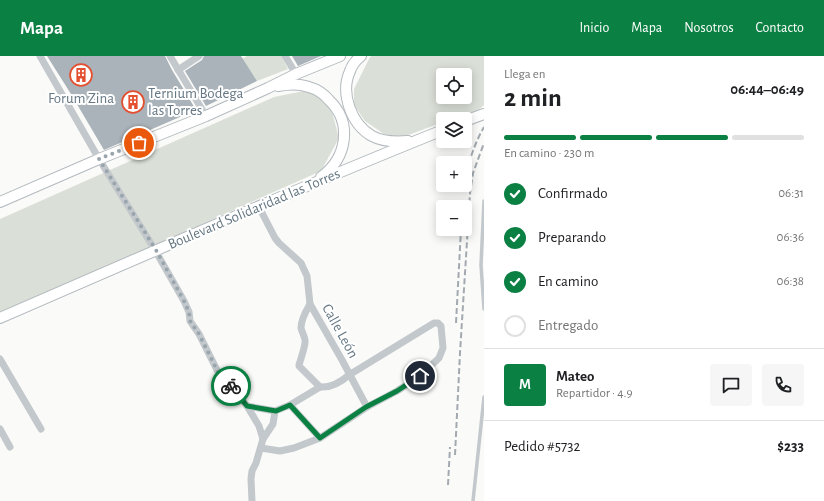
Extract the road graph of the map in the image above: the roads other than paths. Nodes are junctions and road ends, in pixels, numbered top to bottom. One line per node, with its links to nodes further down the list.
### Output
1 (40, 56): 15 (street)
2 (170, 56): 7 (street)
3 (199, 56): 7 (street)
4 (285, 56): 8 (street)
5 (340, 56): 8 (main road)
6 (361, 56): 14 (main road)
7 (178, 70): 11 (street)
8 (296, 74): 9 (main road)
9 (268, 88): 11 (main road); 16 (main road)
10 (484, 114): 12 (main road)
11 (206, 116): 15 (main road)
12 (472, 118)
13 (436, 133): 14 (main road, Boulevard Solidaridad las Torres)
14 (430, 136): 16 (main road, Boulevard Solidaridad las Torres)
15 (99, 159): 17 (main road); 20 (street)
16 (311, 184): 19 (main road, Boulevard Solidaridad las Torres)
17 (0, 202)
18 (484, 202): 22 (lane)
19 (259, 207): 20 (main road, Boulevard Solidaridad las Torres); 21 (street, Calle León)
20 (156, 250): 23 (main road, Boulevard Solidaridad las Torres); 29 (street)
21 (310, 304): 25 (street, Calle León); 26 (street)
22 (484, 309)
23 (0, 318)
24 (0, 359): 33 (street)
25 (350, 375): 26 (street); 30 (street, Calle León); 30 (street)
26 (320, 387): 28 (street)
27 (484, 397): 39 (lane)
28 (290, 405): 31 (street); 34 (street)
29 (247, 406): 31 (street); 35 (street)
30 (366, 407): 34 (street)
31 (276, 411): 35 (street)
32 (0, 429): 36 (street)
33 (41, 430)
34 (320, 438): 37 (street)
35 (263, 439): 37 (street)
36 (10, 447)
37 (262, 448): 38 (street)
38 (252, 501)
39 (473, 501)

